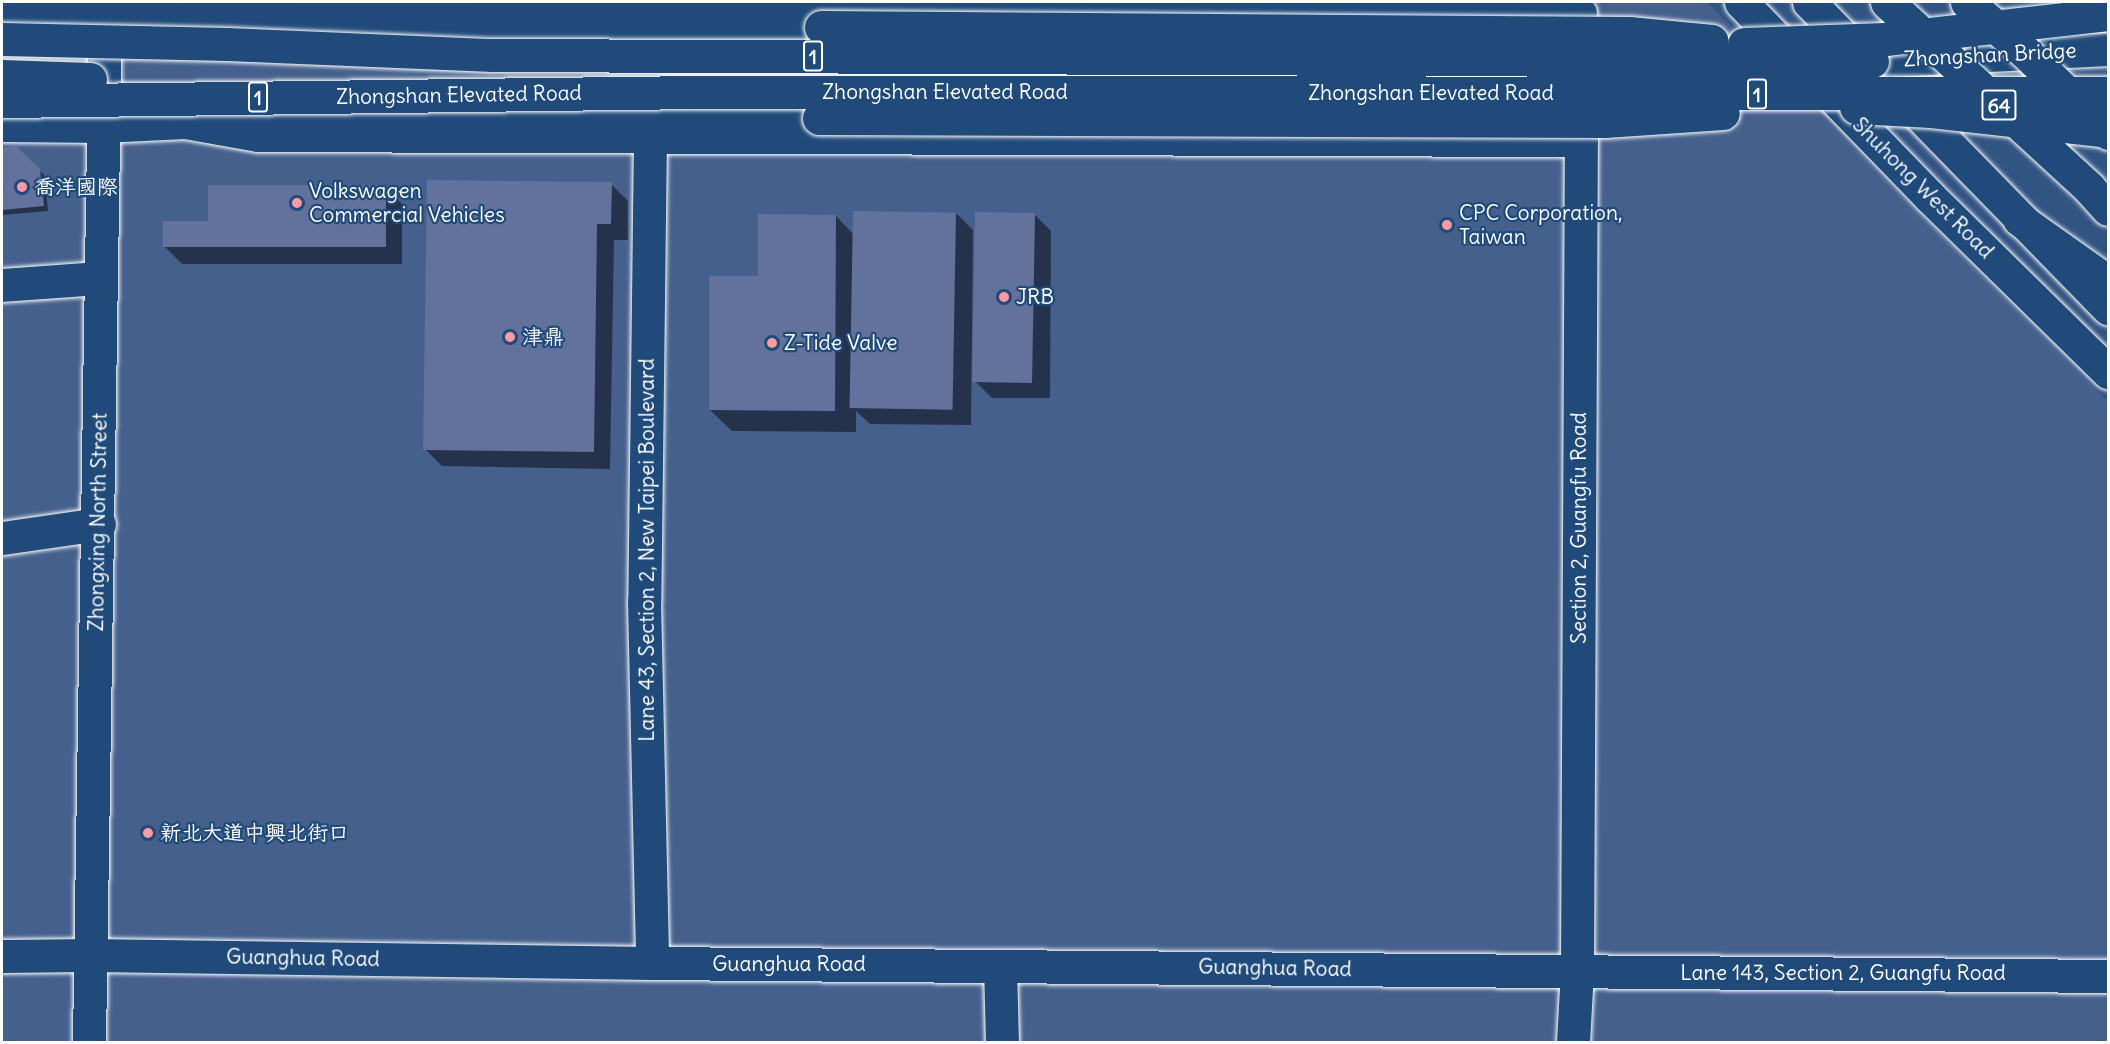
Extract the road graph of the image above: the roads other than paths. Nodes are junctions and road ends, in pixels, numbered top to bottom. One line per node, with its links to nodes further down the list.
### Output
1 (1741, 2): 32 (main road, Shuhong West Road)
2 (1809, 2): 27 (main road)
3 (1887, 2): 26 (main road, 64, bridge)
4 (1967, 2): 23 (main road, bridge)
5 (105, 7): 7 (main road, 1); 8 (main road, 1); 22 (main road, Zhongxing North Street)
6 (1582, 7): 8 (main road, 1); 25 (main road, Section 2, Guangfu Road)
7 (2, 12)
8 (197, 13): 11 (main road, bridge)
9 (2109, 14): 11 (main road, bridge)
10 (2, 39): 13 (main road, Zhongshan Elevated Road / 1, bridge)
11 (1744, 44): 13 (main road, bridge)
12 (2109, 49): 13 (main road, Zhongshan Bridge / 1, bridge)
13 (1872, 61)
14 (2, 76): 16 (main road, bridge)
15 (2109, 93): 17 (main road, Zhongshan Bridge / 1, bridge)
16 (514, 94): 17 (main road, Zhongshan Elevated Road / 1, bridge); 18 (main road, Zhongshan Elevated Road / 1, bridge)
17 (1889, 94): 19 (main road, bridge)
18 (2, 101)
19 (1800, 104): 20 (main road, bridge); 23 (main road, bridge)
20 (185, 122): 22 (main road, 1); 24 (main road, 1)
21 (2, 125): 22 (main road, 1)
22 (102, 126): 28 (main road, Zhongxing North Street)
23 (2109, 132)
24 (651, 136): 25 (main road, 1); 37 (main road, Lane 43, Section 2, New Taipei Boulevard)
25 (1581, 140): 39 (main road, Section 2, Guangfu Road)
26 (2109, 209)
27 (2019, 219): 29 (main road); 31 (main road)
28 (100, 278): 30 (main road); 33 (main road, Zhongxing North Street)
29 (2109, 282)
30 (2, 285)
31 (2109, 308)
32 (2109, 372)
33 (99, 524): 34 (main road); 35 (main road, Zhongxing North Street)
34 (2, 538)
35 (90, 955): 36 (main road, Guanghua Road); 37 (main road, Guanghua Road); 41 (main road, Zhongxing North Street)
36 (2, 956)
37 (652, 963): 38 (main road, Guanghua Road)
38 (999, 966): 39 (main road, Guanghua Road); 42 (main road)
39 (1577, 971): 40 (main road, Lane 143, Section 2, Guangfu Road); 43 (main road, Section 2, Guangfu Road)
40 (2109, 976)
41 (89, 1042)
42 (1002, 1042)
43 (1573, 1042)

